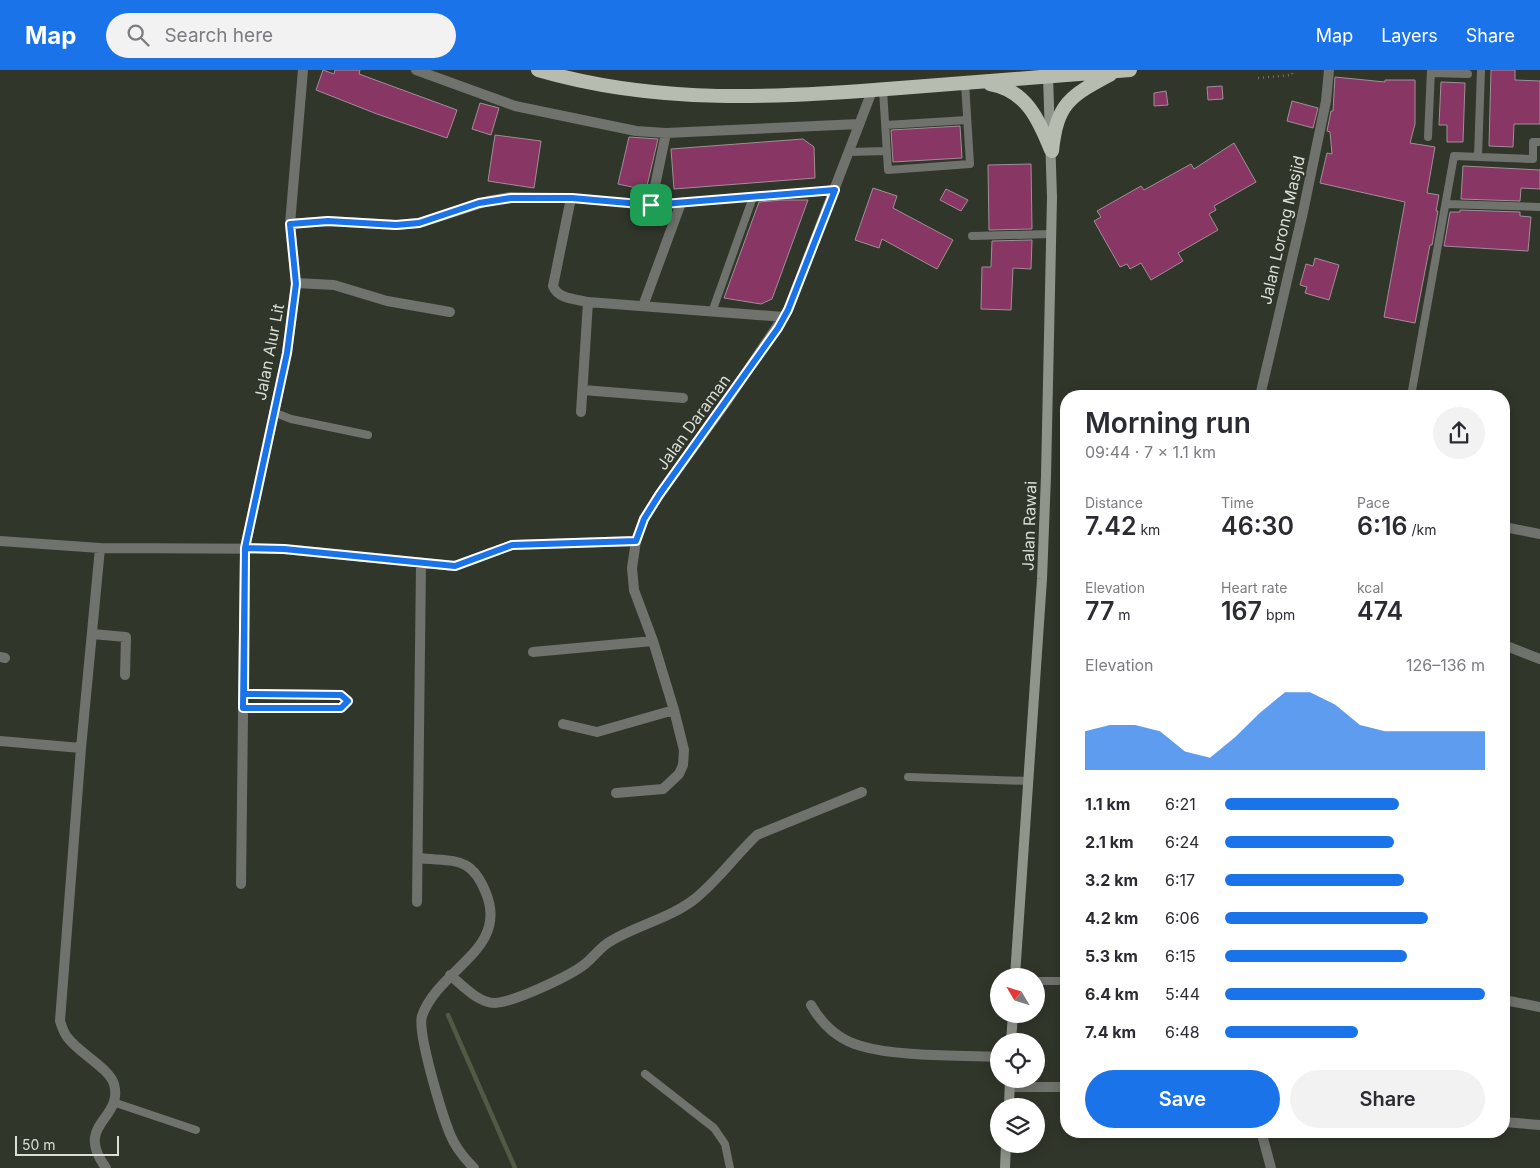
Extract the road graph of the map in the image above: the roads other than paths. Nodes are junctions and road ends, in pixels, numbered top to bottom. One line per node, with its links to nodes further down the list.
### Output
1 (303, 70): 30 (street, Jalan Alur Lit)
2 (416, 70): 16 (street)
3 (538, 70): 12 (highway)
4 (1329, 70): 40 (street, Jalan Lorong Masjid)
5 (1481, 70): 22 (lane)
6 (1123, 71): 9 (highway); 20 (highway)
7 (1431, 71): 8 (lane); 17 (lane)
8 (1468, 74)
9 (1048, 76): 10 (highway); 20 (main road, Jalan Rawai)
10 (979, 82): 11 (highway); 20 (highway)
11 (965, 83): 12 (highway); 13 (lane)
12 (878, 90): 14 (street, Jalan Daraman); 15 (lane)
13 (967, 120): 15 (lane); 19 (lane)
14 (859, 124): 16 (street); 21 (street, Jalan Daraman)
15 (886, 125): 19 (lane)
16 (666, 133): 28 (street)
17 (1428, 137)
18 (1540, 142): 22 (lane)
19 (887, 151): 21 (lane)
20 (1052, 151): 31 (main road, Jalan Rawai)
21 (849, 152): 23 (street, Jalan Daraman)
22 (1478, 157): 27 (lane)
23 (835, 190): 24 (lane); 38 (street, Jalan Daraman)
24 (753, 197): 26 (lane); 37 (lane)
25 (572, 198): 28 (lane); 30 (street); 34 (street)
26 (681, 203): 28 (lane); 35 (street)
27 (1446, 204): 29 (lane); 41 (lane)
28 (651, 205)
29 (1539, 207)
30 (290, 224): 33 (street, Jalan Alur Lit)
31 (1051, 234): 32 (lane); 66 (main road, Jalan Rawai)
32 (972, 236)
33 (296, 284): 36 (street); 43 (street, Jalan Alur Lit)
34 (588, 302): 35 (street); 39 (street)
35 (643, 306): 37 (street)
36 (450, 312)
37 (712, 312): 38 (street)
38 (784, 318): 49 (street, Jalan Daraman)
39 (582, 390): 42 (street); 44 (street)
40 (1261, 390)
41 (1411, 390)
42 (683, 398)
43 (273, 412): 45 (lane); 51 (street, Jalan Alur Lit)
44 (581, 412)
45 (368, 435)
46 (1510, 528): 47 (street)
47 (1540, 534)
48 (0, 541): 50 (street)
49 (636, 541): 52 (street); 54 (street, Jalan Daraman)
50 (100, 548): 51 (street); 53 (street)
51 (245, 548): 52 (street); 59 (street, Jalan Alur Lit)
52 (421, 564): 69 (street)
53 (92, 634): 58 (street); 64 (street)
54 (653, 641): 56 (street); 61 (street, Jalan Daraman)
55 (1510, 647): 57 (street)
56 (533, 652)
57 (1540, 659)
58 (125, 675)
59 (244, 694): 60 (street, Jalan Alur Lit); 60 (street)
60 (243, 708): 70 (street, Jalan Alur Lit)
61 (674, 710): 62 (street); 68 (street, Jalan Daraman)
62 (563, 724)
63 (0, 741): 64 (street)
64 (81, 748): 83 (street)
65 (908, 777): 66 (lane)
66 (1028, 781): 72 (main road, Jalan Rawai)
67 (862, 792): 73 (street)
68 (616, 793)
69 (419, 858): 71 (street); 73 (street)
70 (241, 884)
71 (416, 902)
72 (1016, 968)
73 (450, 975): 90 (street)
74 (1045, 981): 75 (lane)
75 (1060, 981)
76 (1510, 1001): 78 (street)
77 (811, 1005): 79 (street)
78 (1540, 1007)
79 (990, 1057)
80 (645, 1074): 91 (lane)
81 (1045, 1086): 82 (street)
82 (1060, 1087)
83 (113, 1102): 86 (lane); 89 (street)
84 (1510, 1123): 85 (street)
85 (1540, 1126)
86 (196, 1130)
87 (1263, 1138): 93 (street)
88 (1006, 1153): 92 (main road)
89 (106, 1168)
90 (474, 1168)
91 (730, 1168)
92 (1005, 1168)
93 (1271, 1168)

